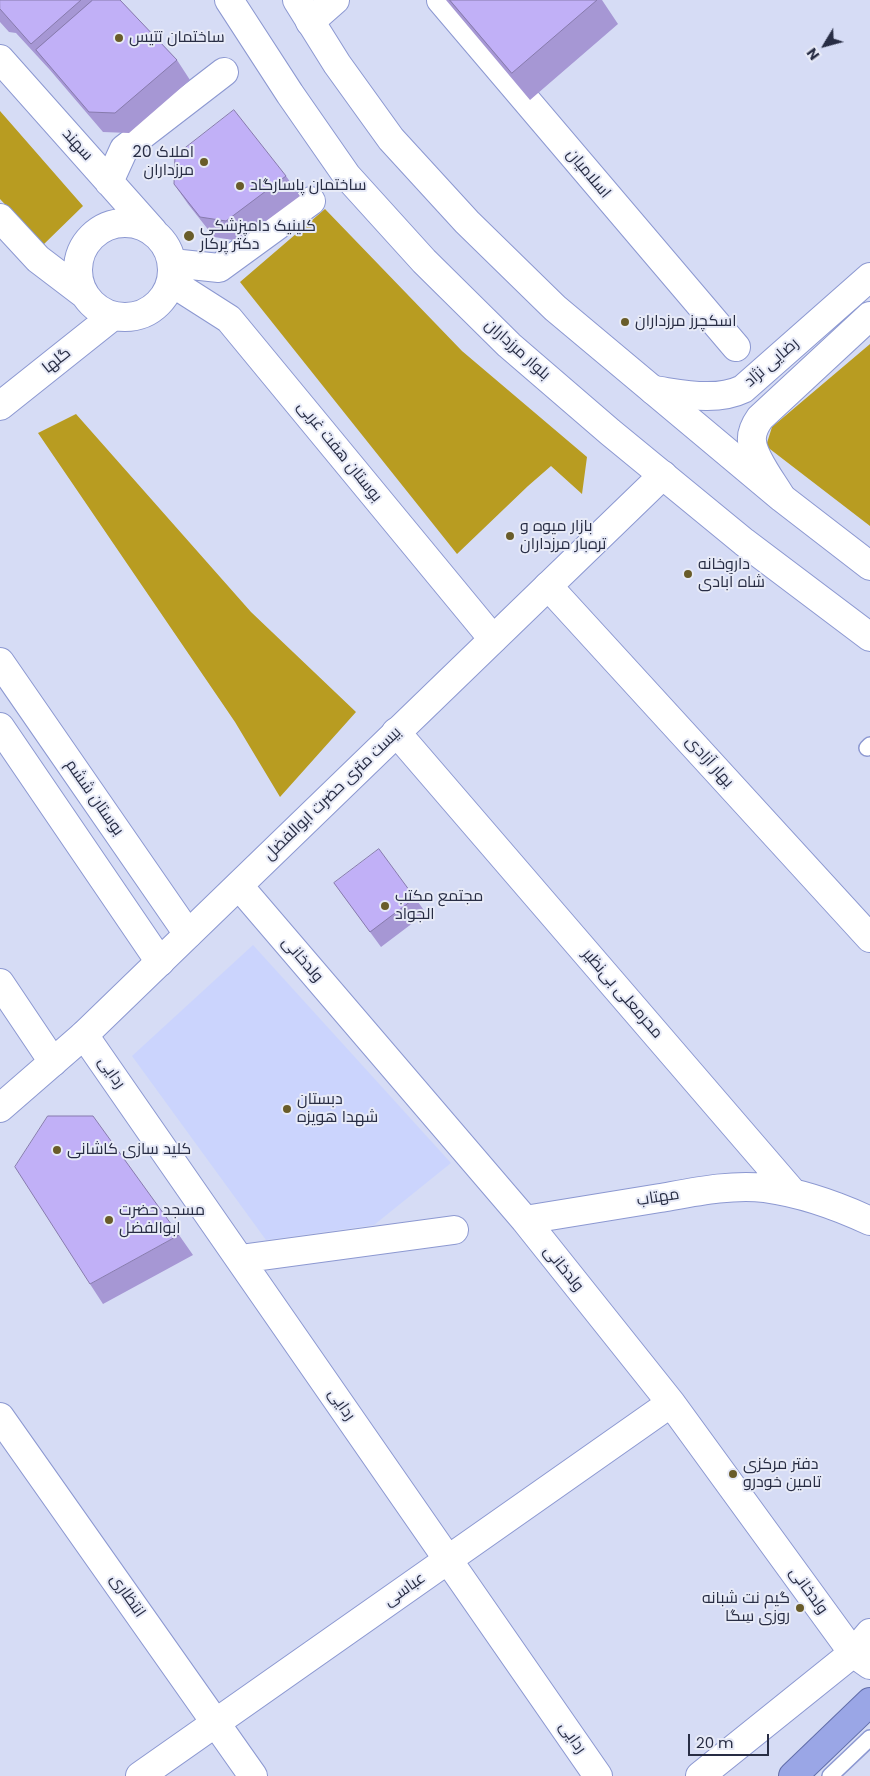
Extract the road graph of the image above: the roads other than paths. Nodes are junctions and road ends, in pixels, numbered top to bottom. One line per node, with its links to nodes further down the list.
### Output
1 (229, 0): 19 (street, بلوار مرزداران)
2 (335, 0): 4 (street)
3 (441, 0): 16 (street, اسلامیان)
4 (303, 11): 17 (street)
5 (0, 59): 7 (street, سهند)
6 (224, 72): 7 (street)
7 (109, 182): 10 (street, سهند)
8 (311, 201): 11 (street)
9 (0, 218): 13 (street)
10 (154, 232): 11 (street); 13 (street)
11 (171, 272): 14 (street); 24 (street, بوستان هفت غربی)
12 (870, 277): 17 (street, رضایی نژاد)
13 (84, 294): 14 (street)
14 (113, 316): 18 (street, گلها)
15 (870, 316): 20 (street, رضایی نژاد)
16 (736, 347)
17 (653, 390): 20 (street)
18 (0, 406)
19 (663, 475): 22 (street, بیست متری حضرت ابوالفضل); 23 (street, بلوار مرزداران)
20 (782, 498): 21 (street)
21 (870, 566)
22 (548, 586): 24 (street, بیست متری حضرت ابوالفضل); 30 (street, بهار آزادی)
23 (870, 637)
24 (493, 639): 27 (street, بیست متری حضرت ابوالفضل)
25 (0, 662): 29 (street, بوستان ششم)
26 (0, 727): 31 (street)
27 (396, 732): 28 (street, بیست متری حضرت ابوالفضل); 36 (street, محرمعلی بی‌نظیر)
28 (239, 886): 29 (street, بیست متری حضرت ابوالفضل); 37 (street, ولدخانی)
29 (188, 934): 31 (street, بیست متری حضرت ابوالفضل)
30 (870, 938)
31 (160, 962): 33 (street, بیست متری حضرت ابوالفضل)
32 (0, 983): 34 (street)
33 (84, 1035): 34 (street, بیست متری حضرت ابوالفضل); 40 (street, ردایی)
34 (53, 1062): 35 (street, بیست متری حضرت ابوالفضل)
35 (0, 1108)
36 (793, 1193): 37 (street, مهتاب); 38 (street)
37 (525, 1220): 41 (street, ولدخانی)
38 (870, 1221)
39 (454, 1230): 40 (street)
40 (240, 1259): 43 (street, ردایی)
41 (671, 1403): 43 (street, عباسی); 44 (street, ولدخانی)
42 (0, 1417): 46 (street, انتظاری)
43 (448, 1559): 46 (street, عباسی); 50 (street, ردایی)
44 (864, 1651): 51 (street)
45 (870, 1702): 52 (highway)
46 (216, 1723): 48 (street, عباسی); 49 (street, انتظاری)
47 (870, 1738): 53 (lane)
48 (140, 1776)
49 (253, 1776)
50 (598, 1776)
51 (700, 1776)
52 (793, 1776)
53 (830, 1776)

